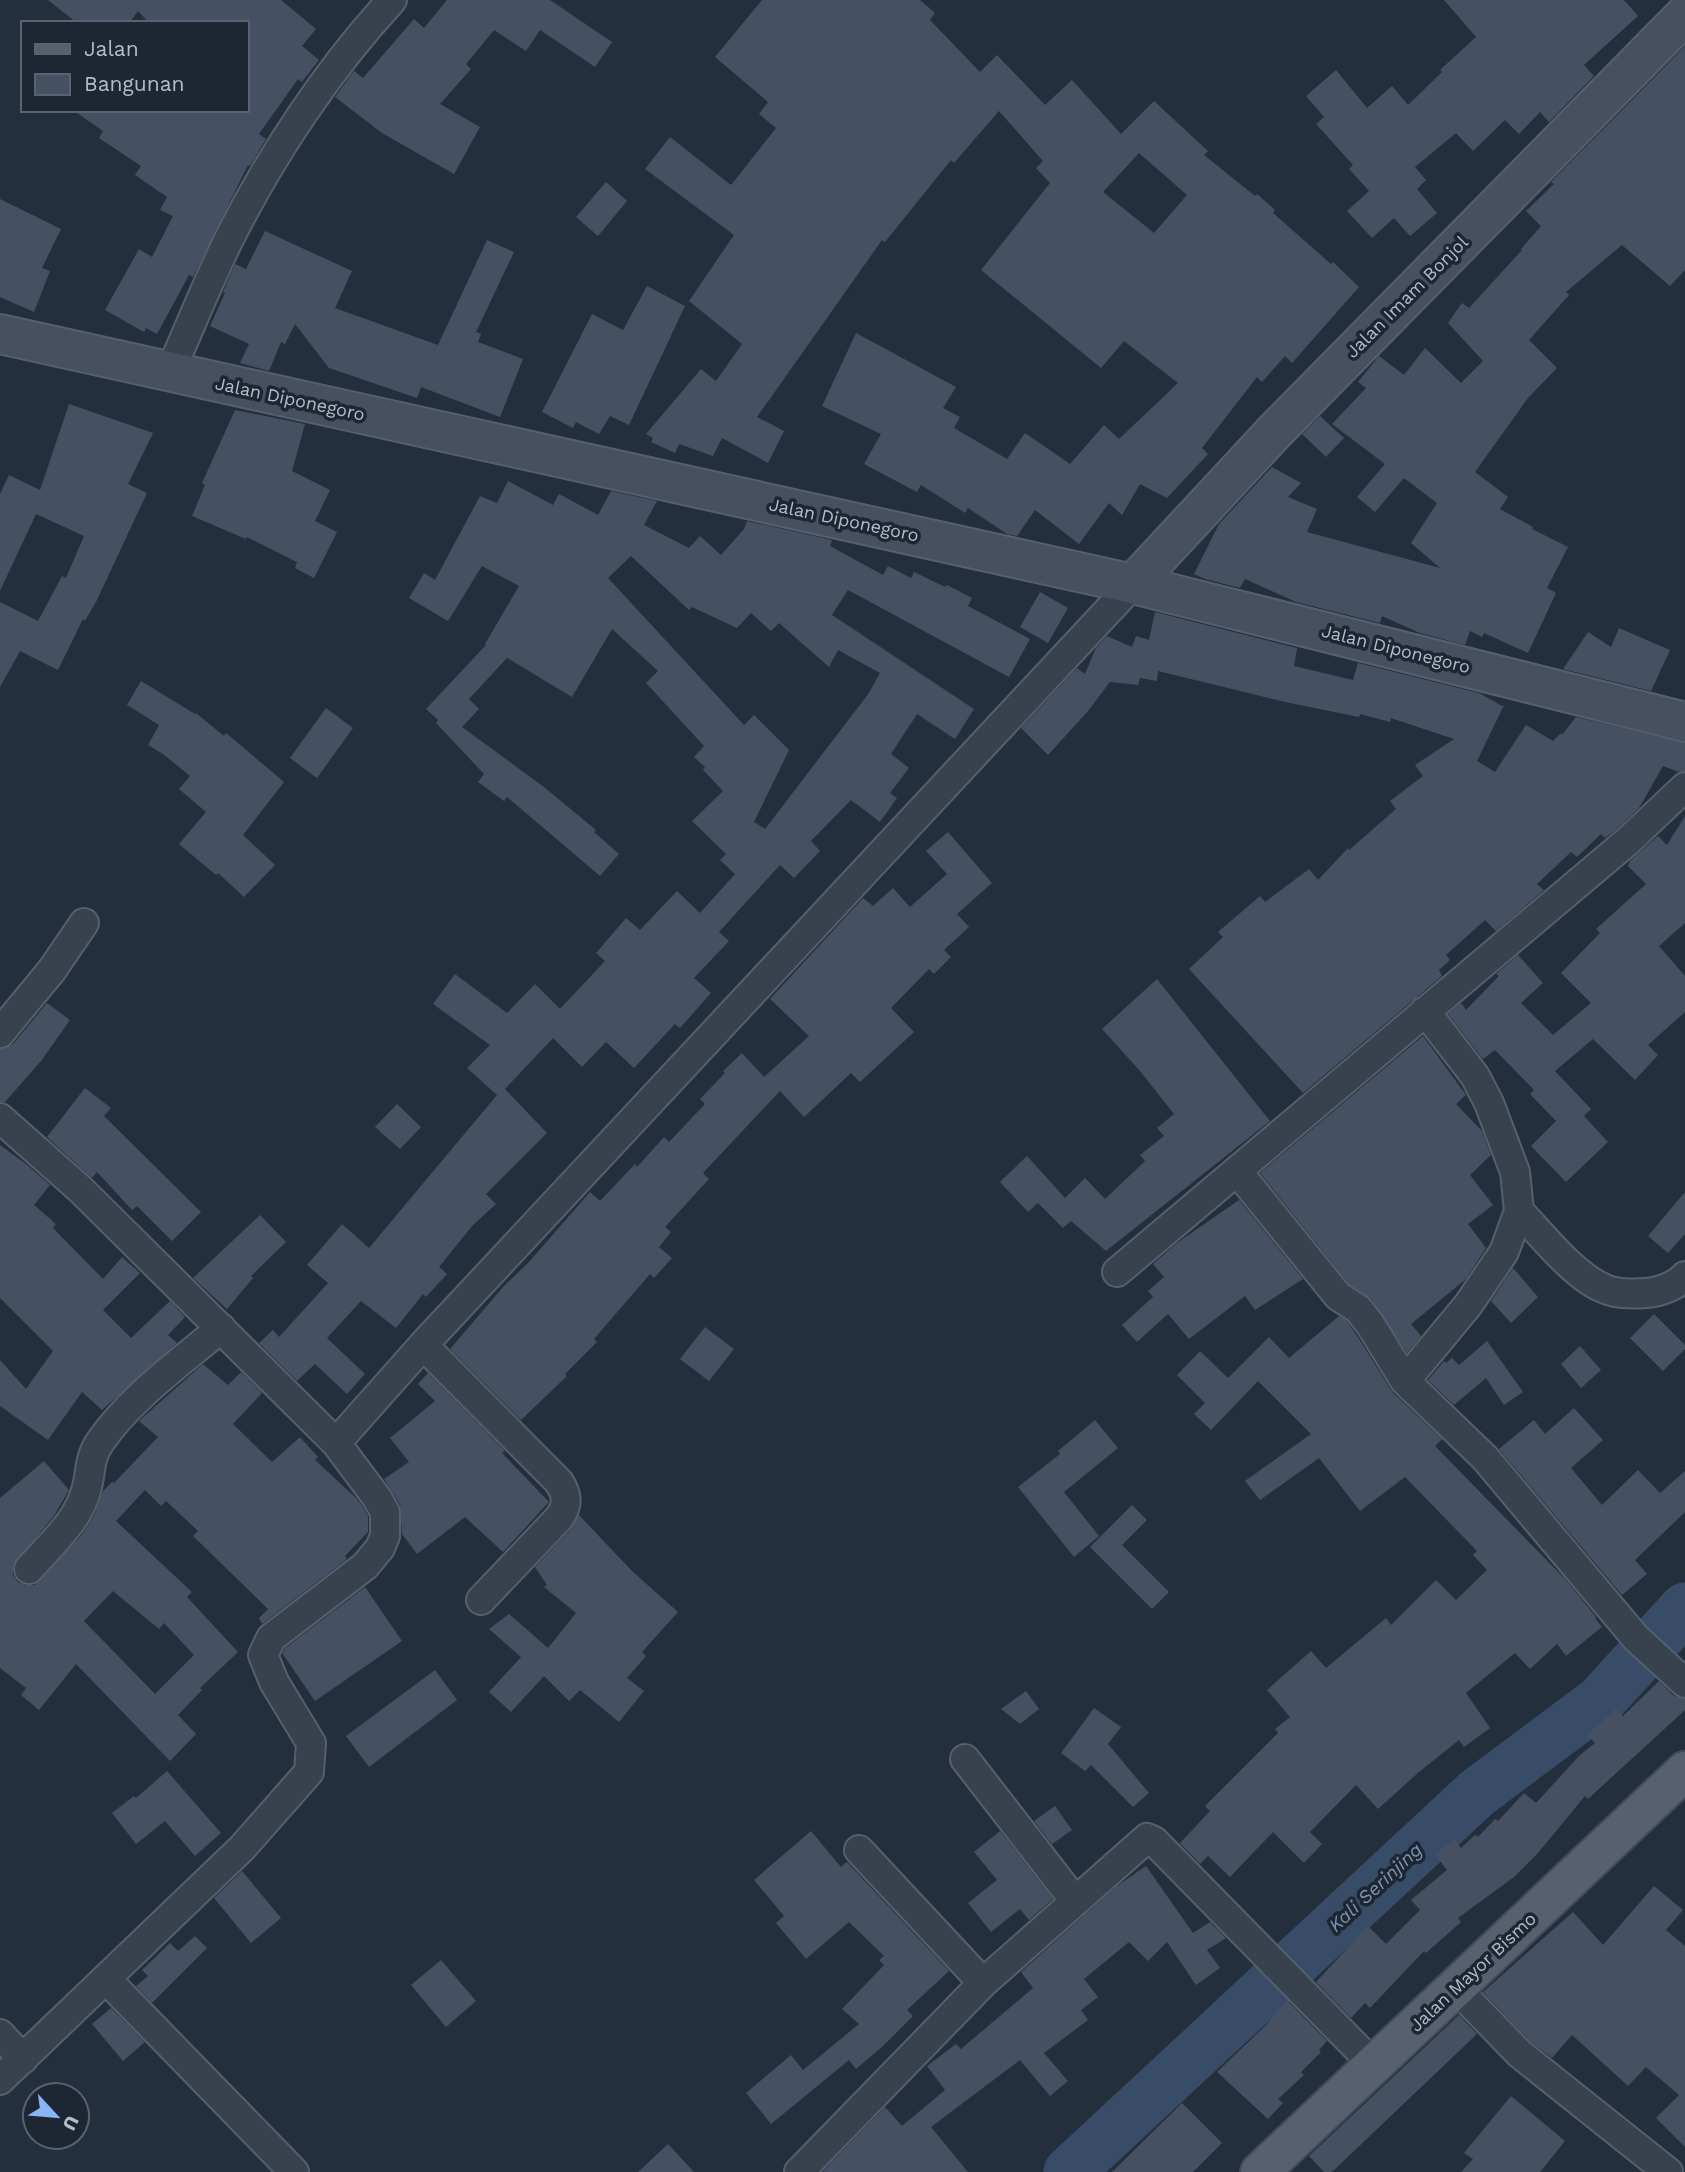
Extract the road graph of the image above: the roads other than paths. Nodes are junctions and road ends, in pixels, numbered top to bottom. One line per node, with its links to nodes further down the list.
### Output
1 (391, 0): 4 (street)
2 (1685, 15): 5 (main road, Jalan Imam Bonjol)
3 (0, 334): 4 (main road, Jalan Diponegoro)
4 (170, 372): 5 (main road, Jalan Diponegoro)
5 (1133, 584): 6 (main road, Jalan Diponegoro); 17 (street)
6 (1685, 722)
7 (1685, 787): 9 (street)
8 (84, 923): 10 (street)
9 (1425, 1011): 12 (street); 13 (street)
10 (0, 1033)
11 (0, 1118): 16 (street)
12 (1237, 1171): 14 (street); 18 (street)
13 (1519, 1211): 15 (street); 18 (street)
14 (1117, 1272)
15 (1685, 1276)
16 (221, 1328): 19 (street); 20 (street)
17 (423, 1345): 19 (street); 21 (street)
18 (1405, 1381): 22 (street)
19 (336, 1443): 27 (street)
20 (29, 1569)
21 (481, 1600)
22 (1679, 1678)
23 (965, 1759): 26 (street)
24 (1685, 1771): 29 (main road, Jalan Mayor Bismo)
25 (859, 1850): 28 (street)
26 (1075, 1901): 28 (street); 32 (street)
27 (107, 1980): 31 (street); 34 (street)
28 (983, 1983): 35 (street)
29 (1456, 1988): 32 (main road, Jalan Mayor Bismo); 37 (street)
30 (0, 2034): 31 (street)
31 (23, 2059): 33 (street)
32 (1374, 2065): 36 (main road, Jalan Mayor Bismo)
33 (0, 2080)
34 (294, 2172)
35 (799, 2172)
36 (1260, 2172)
37 (1668, 2172)

